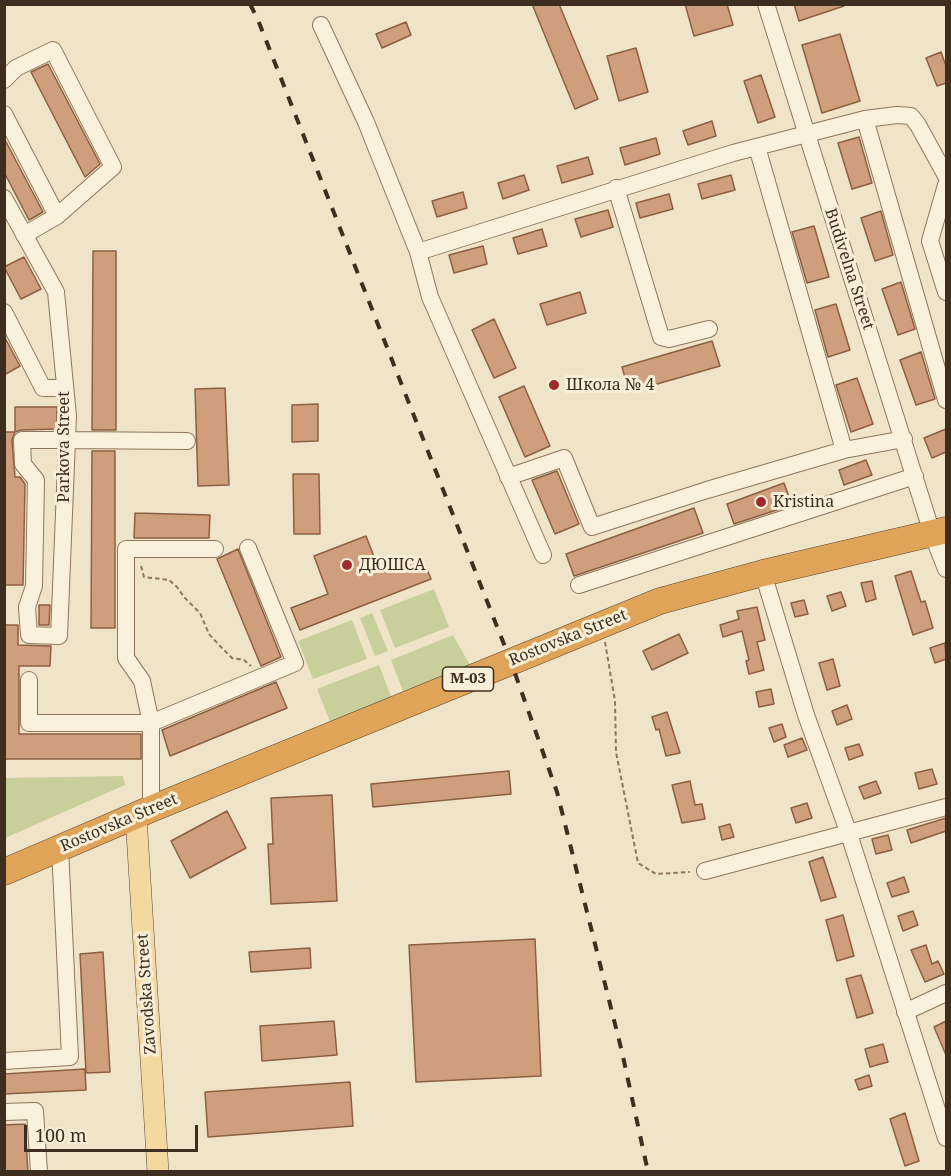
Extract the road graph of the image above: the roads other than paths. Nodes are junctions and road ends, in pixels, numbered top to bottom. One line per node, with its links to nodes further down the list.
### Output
1 (765, 4): 6 (street, Budivelna Street)
2 (321, 25): 14 (street)
3 (4, 80): 12 (street)
4 (4, 114): 12 (street)
5 (865, 119): 6 (street); 8 (street); 19 (street)
6 (806, 135): 7 (street); 20 (street, Budivelna Street)
7 (757, 147): 10 (street); 23 (street)
8 (946, 176)
9 (946, 185): 15 (street)
10 (616, 188): 14 (street); 17 (street)
11 (6, 204): 13 (street, Parkova Street)
12 (57, 216): 13 (street)
13 (24, 235): 18 (street, Parkova Street)
14 (418, 252): 25 (street)
15 (946, 292)
16 (4, 312): 18 (street)
17 (709, 329)
18 (65, 388): 21 (street, Parkova Street)
19 (946, 400)
20 (904, 439): 23 (street); 24 (street, Budivelna Street)
21 (67, 440): 21 (street, Parkova Street); 22 (street)
22 (187, 441)
23 (844, 450): 25 (street)
24 (915, 476): 26 (street, Budivelna Street); 32 (street)
25 (508, 477): 29 (street)
26 (939, 531): 30 (street, Budivelna Street); 31 (highway, Rostovska Street / М-03)
27 (248, 548): 34 (street)
28 (215, 549): 34 (street)
29 (543, 555)
30 (946, 569)
31 (763, 573): 36 (highway, Rostovska Street / М-03); 37 (street)
32 (579, 585)
33 (29, 681): 34 (street)
34 (150, 723): 36 (street)
35 (946, 807): 37 (street)
36 (143, 813): 38 (highway, Rostovska Street / М-03); 47 (main road, Zavodska Street)
37 (849, 834): 39 (street); 42 (street)
38 (60, 848): 40 (highway, Rostovska Street / М-03); 43 (street)
39 (705, 871)
40 (4, 872)
41 (946, 993): 42 (street)
42 (905, 1012): 45 (street)
43 (4, 1061)
44 (4, 1112): 46 (street)
45 (946, 1138)
46 (39, 1172)
47 (158, 1172)

